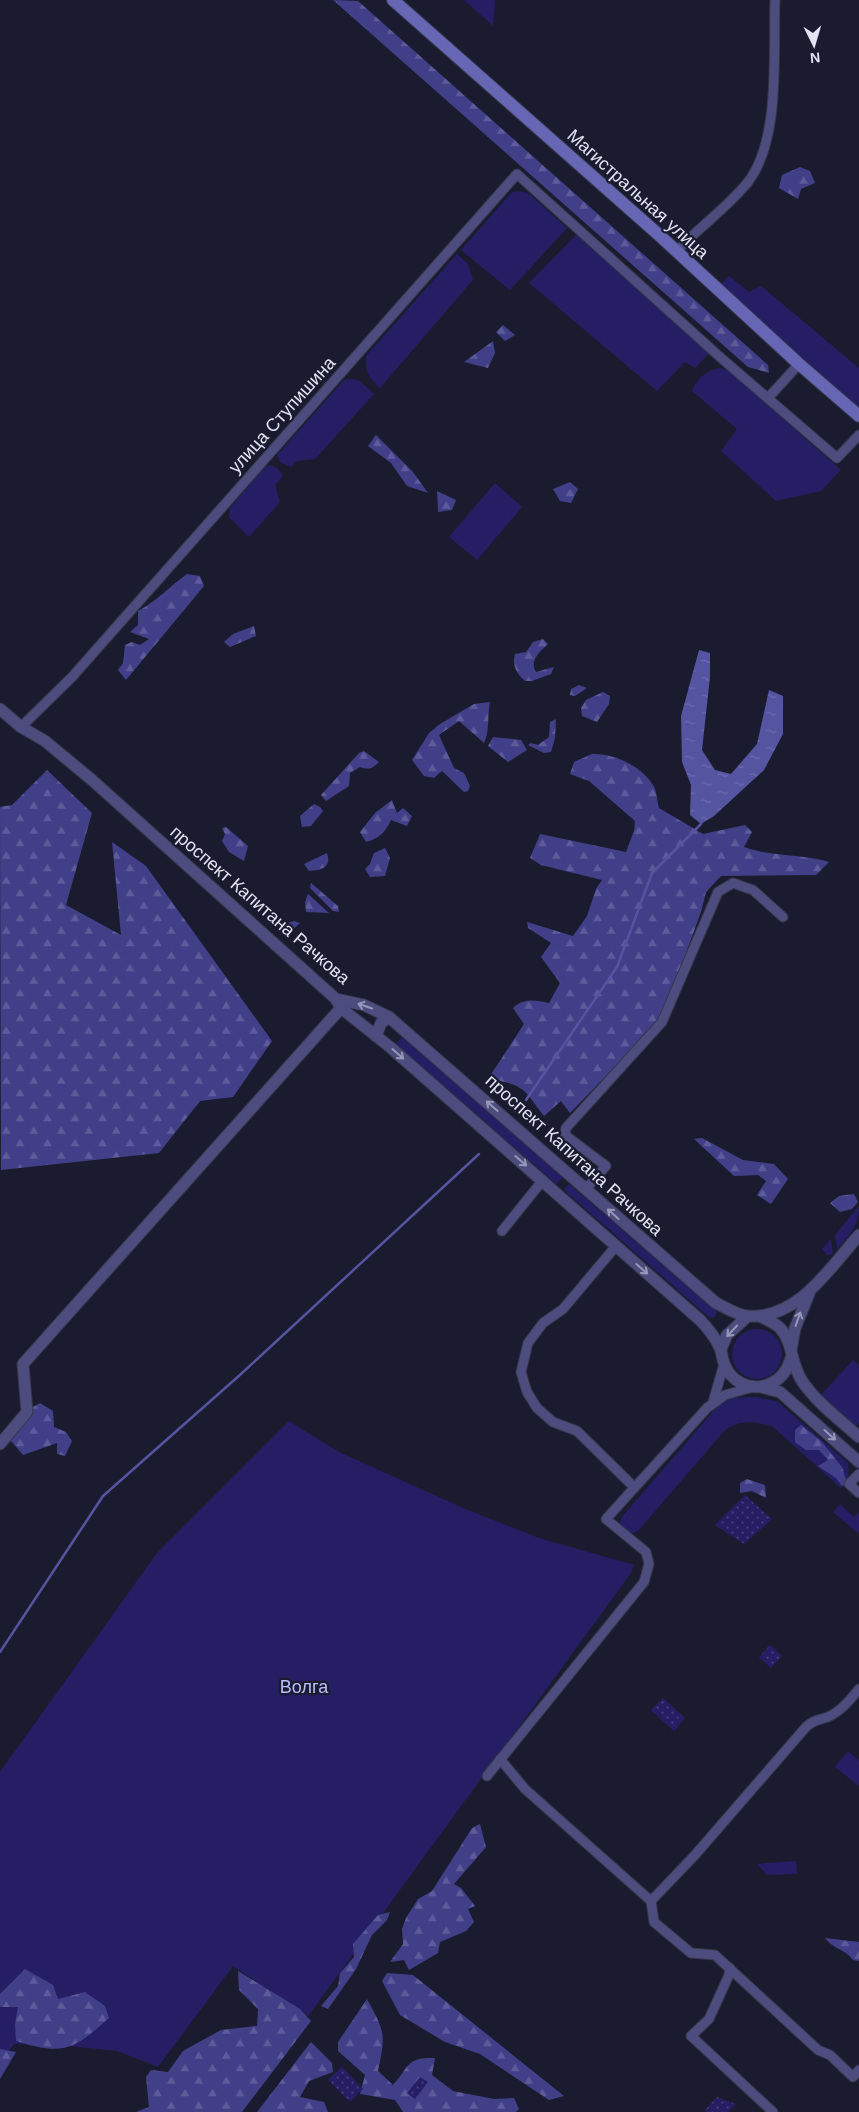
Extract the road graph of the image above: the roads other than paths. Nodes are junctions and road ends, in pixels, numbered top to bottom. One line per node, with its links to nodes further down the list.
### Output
1 (393, 0): 3 (main road, Магистральная улица)
2 (775, 0): 3 (street)
3 (677, 251): 4 (main road, Магистральная улица)
4 (799, 364): 5 (street); 6 (main road, Магистральная улица)
5 (768, 398): 7 (street); 9 (street, улица Ступишина)
6 (859, 416)
7 (859, 435)
8 (0, 709): 9 (street, проспект Капитана Рачкова)
9 (21, 727): 11 (street, проспект Капитана Рачкова)
10 (783, 917): 15 (street)
11 (339, 1004): 12 (street, проспект Капитана Рачкова, one-way to 11); 13 (street); 30 (street)
12 (389, 1017): 13 (street); 15 (street, проспект Капитана Рачкова, one-way to 12)
13 (376, 1036): 14 (street, one-way to 14)
14 (543, 1180): 16 (street); 18 (street)
15 (586, 1189): 20 (street, проспект Капитана Рачкова, one-way to 15)
16 (502, 1231)
17 (859, 1235): 19 (street)
18 (616, 1246): 22 (street, one-way to 22); 33 (street)
19 (812, 1288): 21 (street); 23 (street, one-way to 19)
20 (746, 1316): 21 (street); 22 (street, one-way to 22)
21 (760, 1316): 23 (street)
22 (721, 1349): 24 (street)
23 (791, 1355): 25 (street); 26 (street)
24 (724, 1364): 25 (street); 27 (street)
25 (756, 1387): 27 (street); 28 (street)
26 (813, 1396): 28 (street); 29 (street)
27 (712, 1402): 33 (street)
28 (801, 1408): 31 (street, one-way to 31)
29 (859, 1437)
30 (0, 1444)
31 (859, 1462)
32 (859, 1474): 34 (street)
33 (634, 1487): 36 (street)
34 (859, 1493)
35 (859, 1689): 38 (street)
36 (500, 1759): 37 (street); 38 (street)
37 (487, 1776)
38 (651, 1901): 39 (street)
39 (730, 1968): 40 (street); 41 (street)
40 (859, 2070)
41 (773, 2112)

